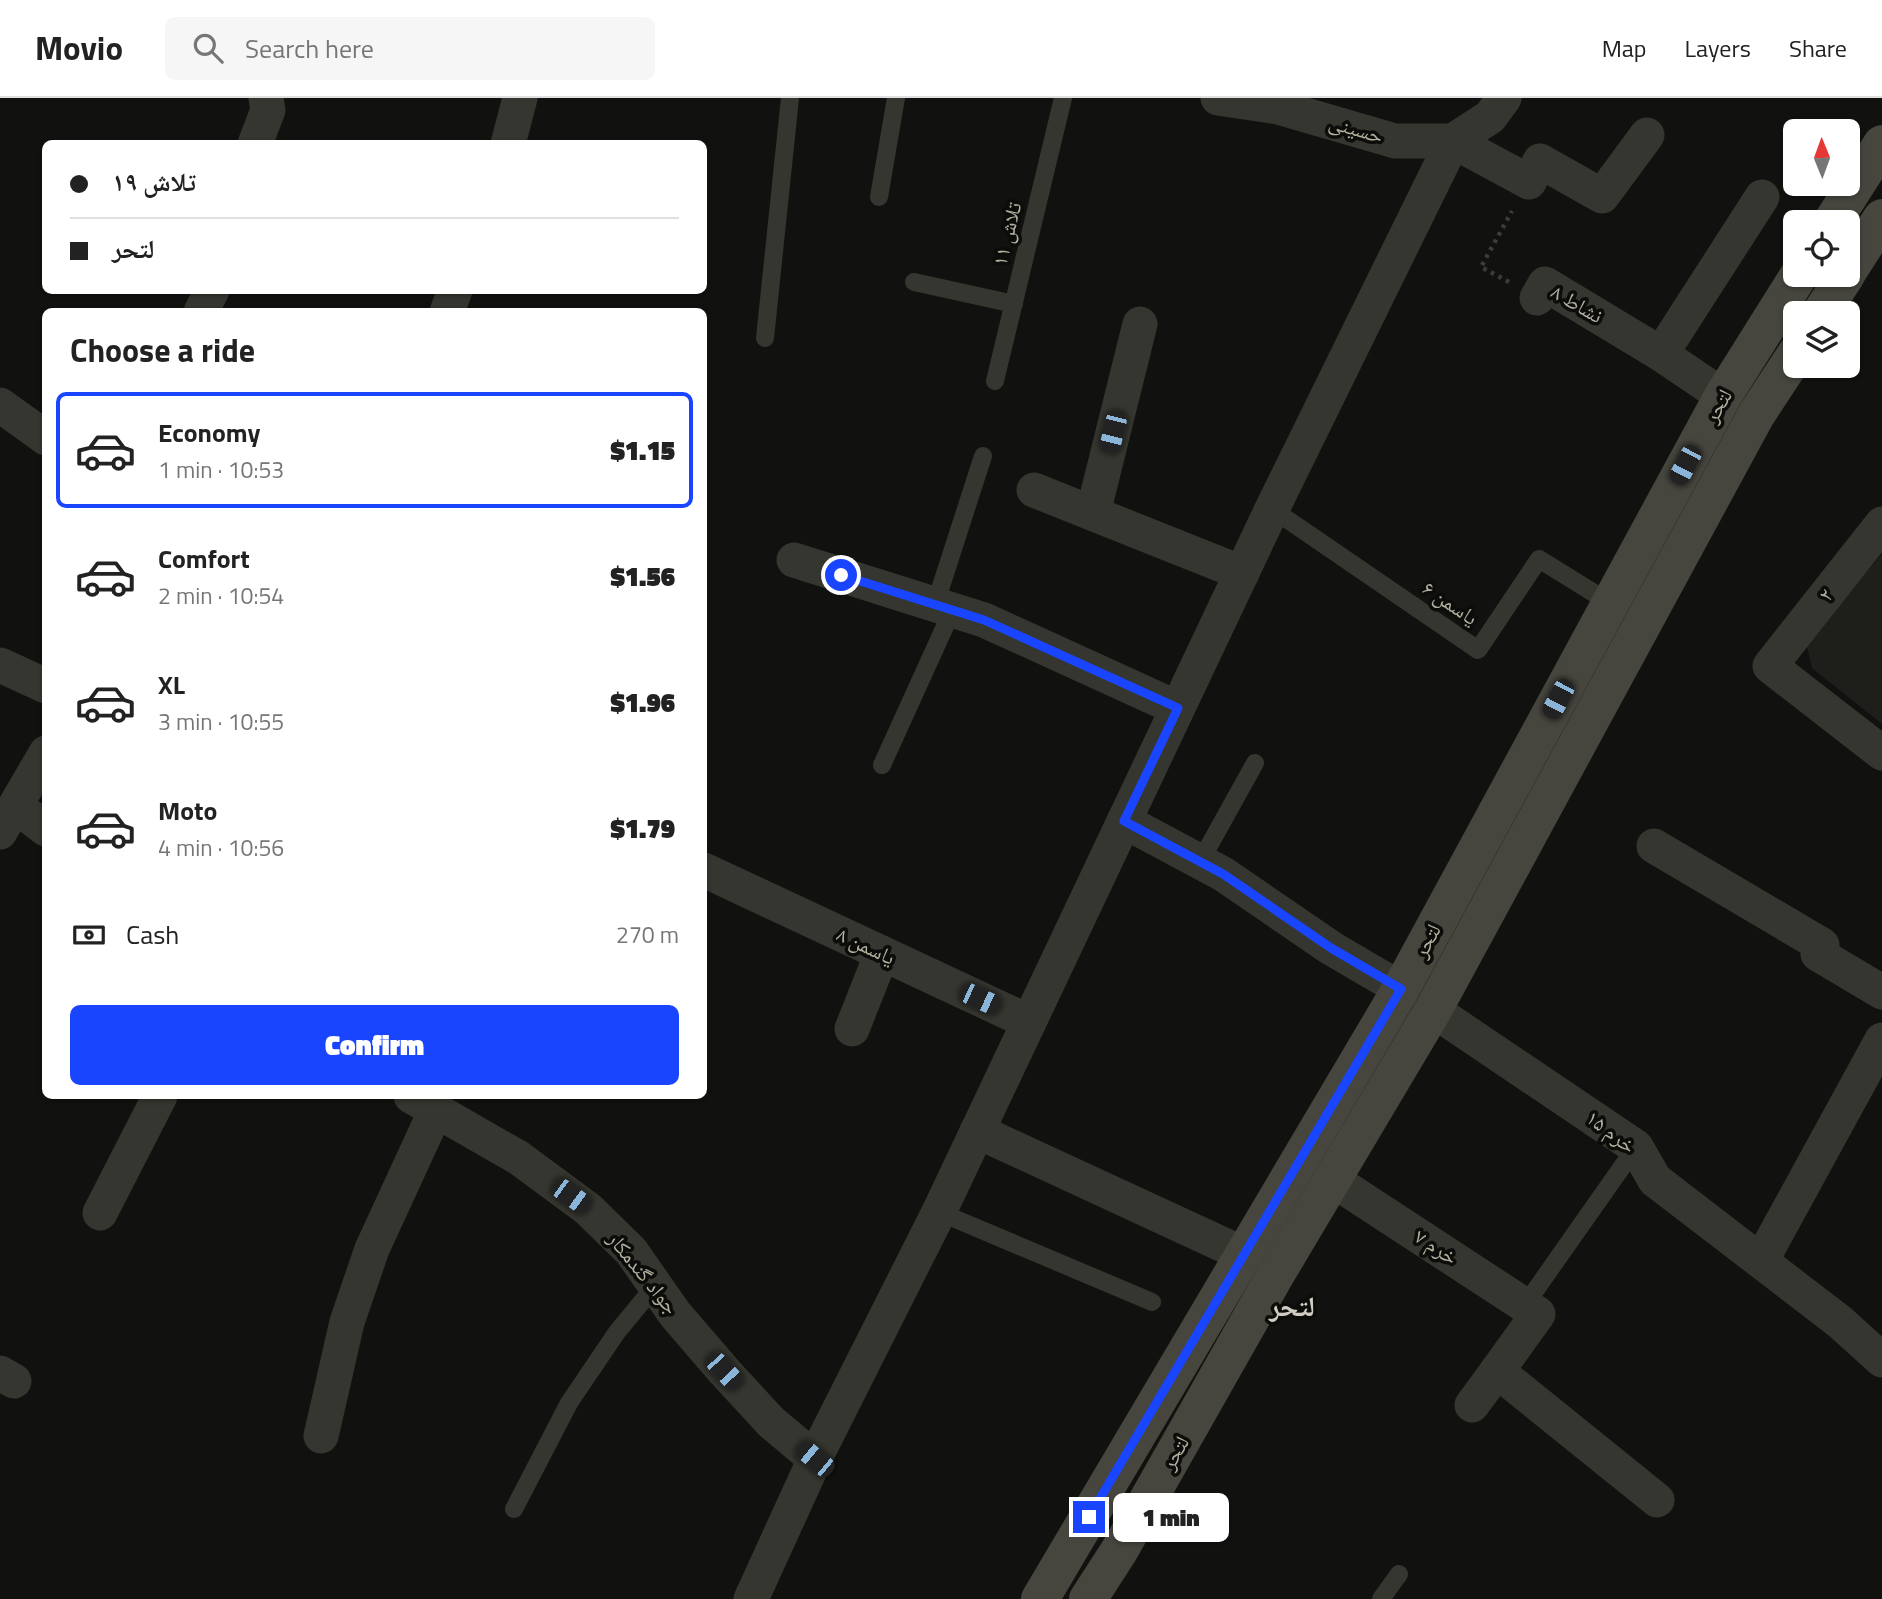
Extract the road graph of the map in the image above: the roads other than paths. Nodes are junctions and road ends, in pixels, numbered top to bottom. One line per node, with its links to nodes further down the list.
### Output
1 (266, 98): 9 (street)
2 (520, 98): 10 (street)
3 (790, 98): 23 (lane)
4 (896, 98): 13 (lane)
5 (1063, 98): 21 (lane, تلاش ۱۱)
6 (1219, 98): 11 (street, حسینی)
7 (1504, 98): 11 (street)
8 (1647, 135): 11 (street)
9 (257, 140)
10 (509, 140)
11 (1453, 141): 32 (street)
12 (1877, 163): 15 (street)
13 (879, 197)
14 (1762, 197): 24 (street)
15 (1841, 210)
16 (1882, 218): 17 (street)
17 (1860, 253)
18 (914, 282): 21 (lane)
19 (1791, 287): 27 (street, لتحر)
20 (1537, 298): 24 (street, نشاط ۸)
21 (1014, 304): 26 (lane, تلاش ۱۱)
22 (1140, 324): 33 (street)
23 (765, 338)
24 (1661, 354): 27 (street, نشاط ۸)
25 (1783, 374): 55 (street, لتحر)
26 (995, 381)
27 (1723, 396): 37 (street, لتحر)
28 (0, 405): 29 (street)
29 (42, 435)
30 (983, 456): 38 (lane)
31 (1034, 490): 33 (street)
32 (1272, 509): 36 (street); 37 (lane, یاسمن ۶)
33 (1093, 513): 36 (street)
34 (1882, 524): 42 (street, ۲)
35 (794, 560): 38 (street)
36 (1242, 573): 41 (street)
37 (1610, 603): 53 (street, لتحر)
38 (944, 608): 41 (street); 45 (lane)
39 (0, 665): 40 (street)
40 (42, 685)
41 (1178, 708): 47 (street)
42 (1882, 753)
43 (42, 760): 46 (street)
44 (1255, 763): 50 (lane)
45 (882, 765)
46 (8, 819): 48 (street)
47 (1124, 821): 50 (street); 56 (street)
48 (42, 828)
49 (1654, 846): 54 (street)
50 (1200, 862): 53 (street)
51 (707, 871): 52 (street, یاسمن ۸)
52 (882, 953): 56 (street, یاسمن ۸); 57 (street)
53 (1401, 989): 66 (street, لتحر)
54 (1882, 992)
55 (1433, 1010): 62 (street, خرم ۱۵); 63 (street, لتحر)
56 (1029, 1022): 61 (street)
57 (852, 1029)
58 (1882, 1040): 67 (street)
59 (158, 1099): 65 (street)
60 (424, 1103): 68 (street, جواد گندمکار); 74 (street)
61 (977, 1131): 64 (street); 66 (street)
62 (1636, 1147): 67 (street, خرم ۱۵); 70 (lane)
63 (1333, 1180): 70 (street, خرم ۷); 78 (street, لتحر)
64 (939, 1212): 69 (lane); 75 (street)
65 (100, 1213)
66 (1243, 1254): 81 (street, لتحر)
67 (1761, 1261): 71 (street, خرم ۱۵)
68 (655, 1286): 75 (street, جواد گندمکار); 77 (lane)
69 (1152, 1302)
70 (1531, 1309): 72 (street)
71 (1882, 1360)
72 (1497, 1371): 73 (street); 76 (street)
73 (1472, 1405)
74 (321, 1436)
75 (815, 1459): 80 (street)
76 (1657, 1500)
77 (514, 1509)
78 (1119, 1552): 82 (street, لتحر); 83 (street)
79 (1399, 1574): 84 (lane)
80 (751, 1599)
81 (1040, 1599)
82 (1088, 1599)
83 (1125, 1599)
84 (1381, 1599)

